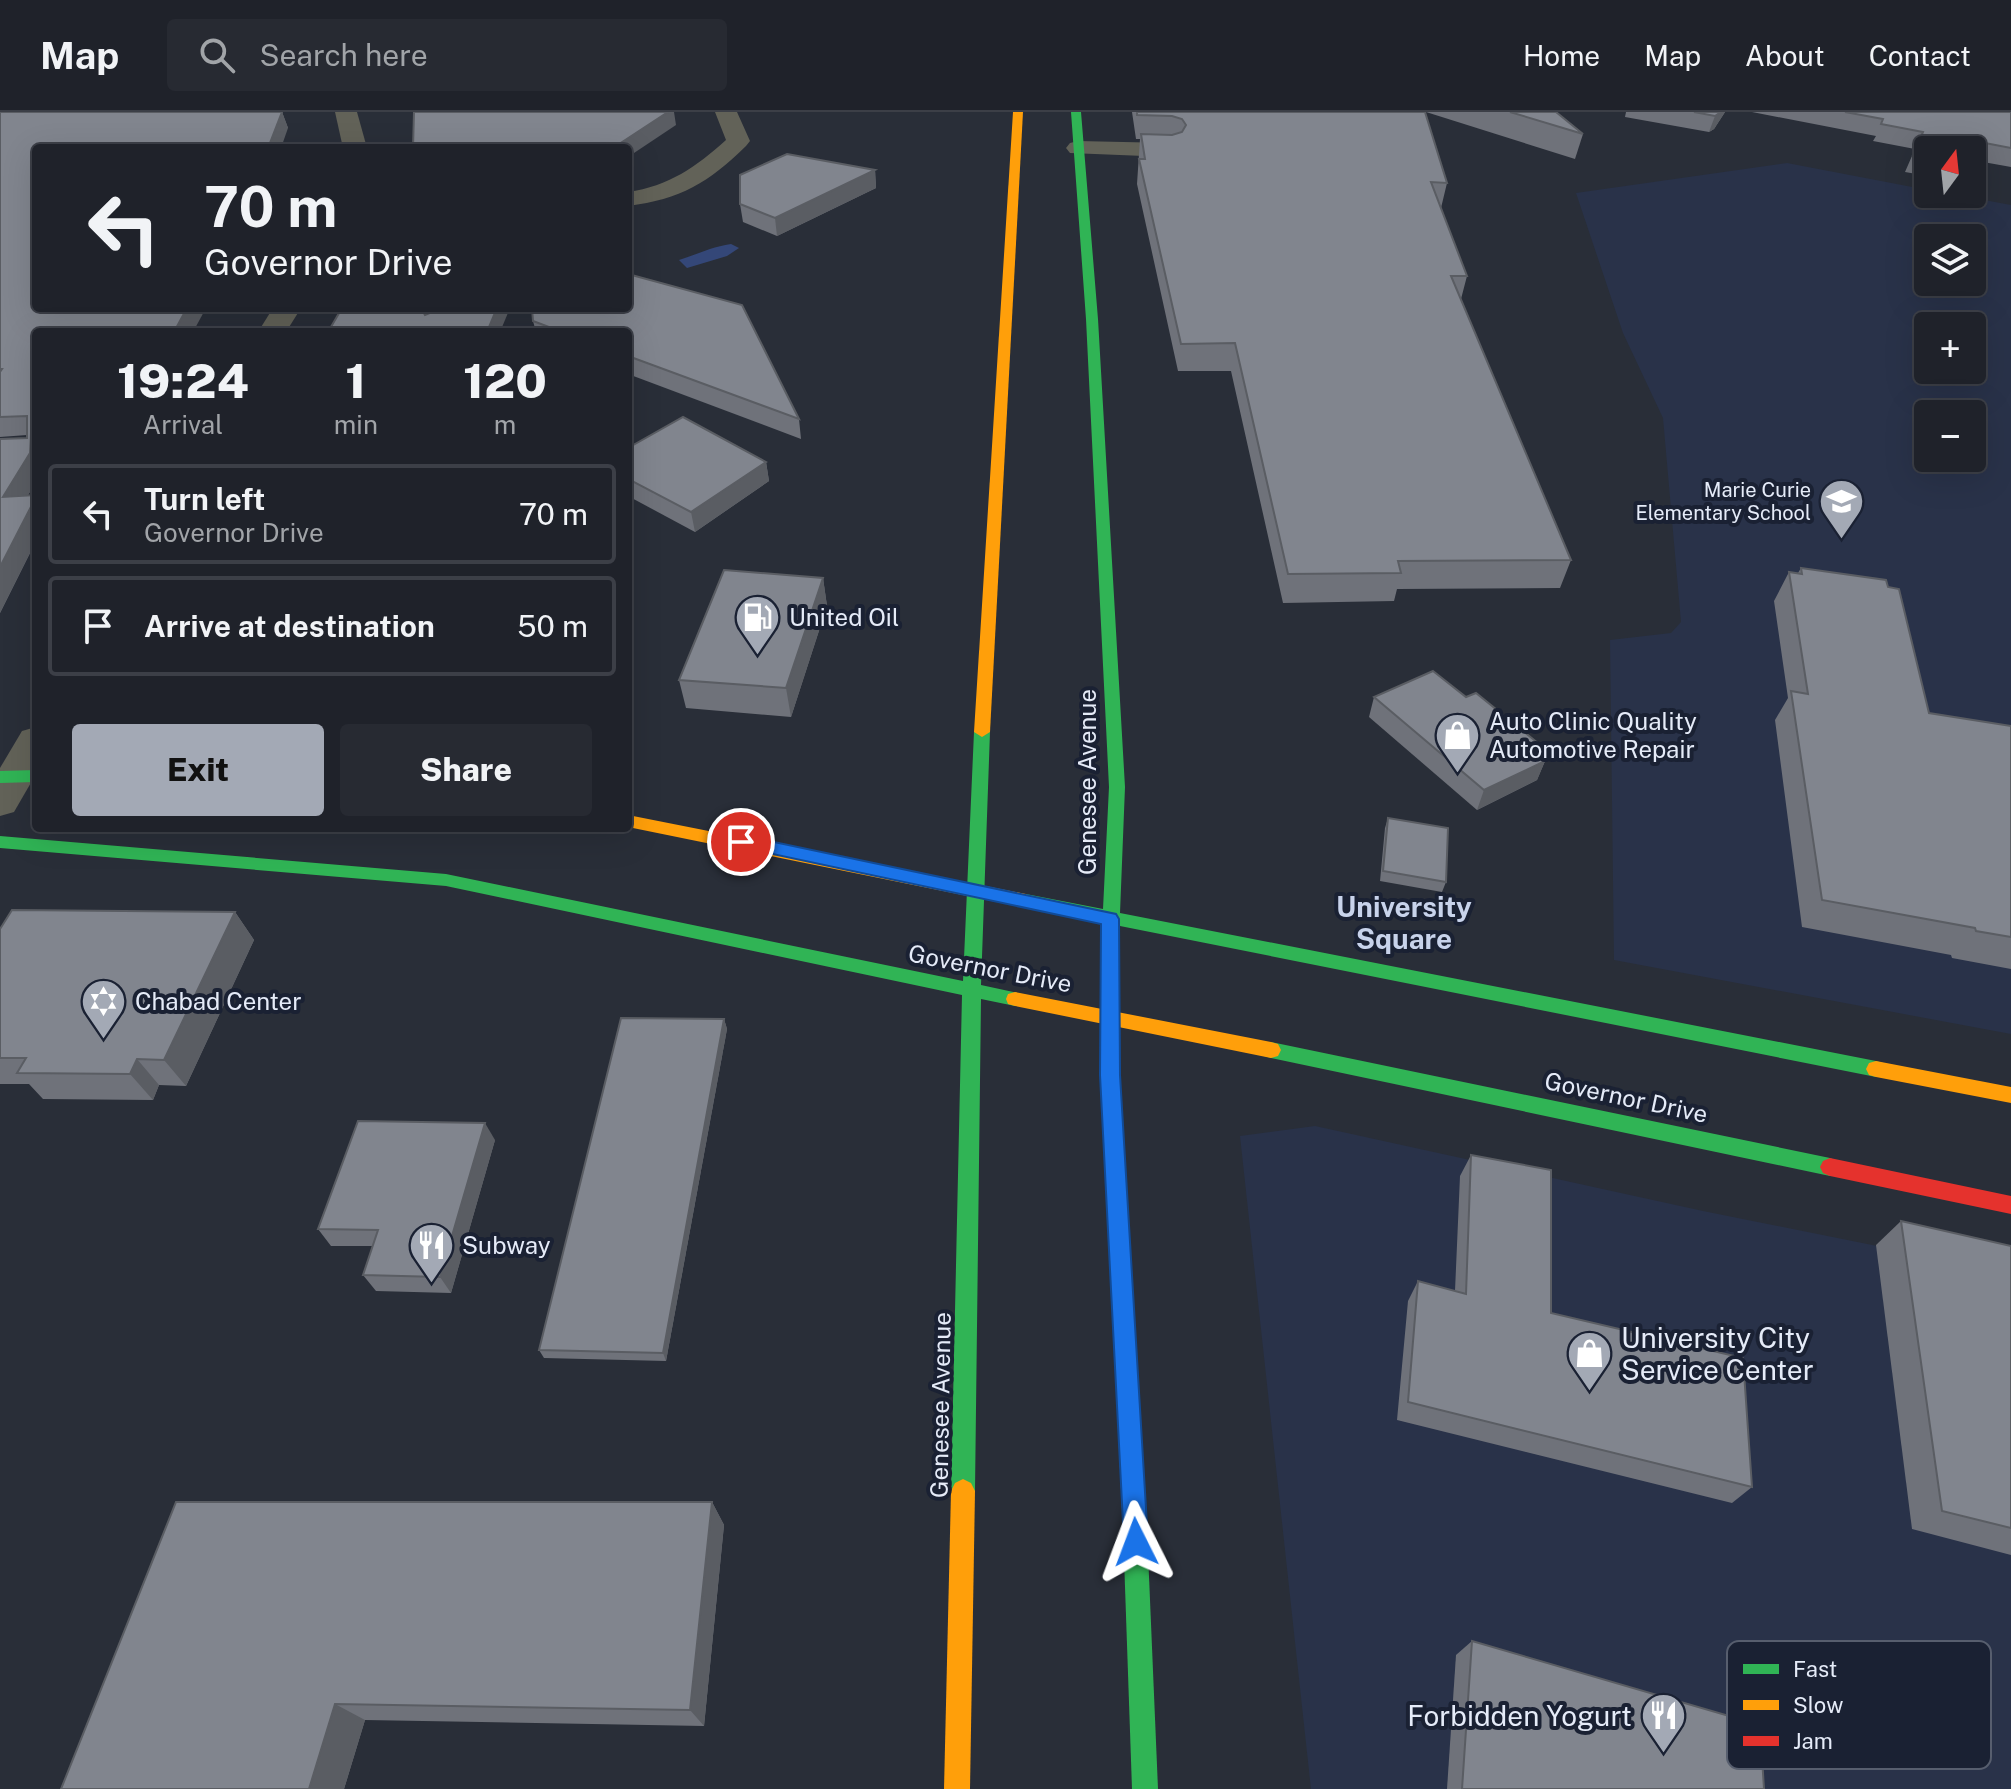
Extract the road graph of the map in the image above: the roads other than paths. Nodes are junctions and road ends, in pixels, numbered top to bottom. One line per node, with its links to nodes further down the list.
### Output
1 (346, 112): 5 (street)
2 (726, 112): 8 (street)
3 (1018, 112): 13 (main road, Genesee Avenue)
4 (1076, 112): 6 (main road, Genesee Avenue)
5 (354, 144)
6 (1078, 148): 7 (street); 14 (main road, Genesee Avenue)
7 (1169, 150)
8 (632, 198)
9 (32, 747): 10 (street)
10 (13, 783)
11 (632, 822): 13 (main road)
12 (0, 842): 15 (main road, Governor Drive)
13 (976, 891): 14 (main road); 15 (main road, Genesee Avenue)
14 (1110, 919): 16 (main road, Genesee Avenue); 17 (main road)
15 (972, 989): 16 (main road, Governor Drive); 19 (main road, Genesee Avenue)
16 (1111, 1018): 18 (main road, Governor Drive); 20 (main road, Genesee Avenue)
17 (2011, 1095)
18 (2011, 1205)
19 (957, 1789)
20 (1145, 1789)

